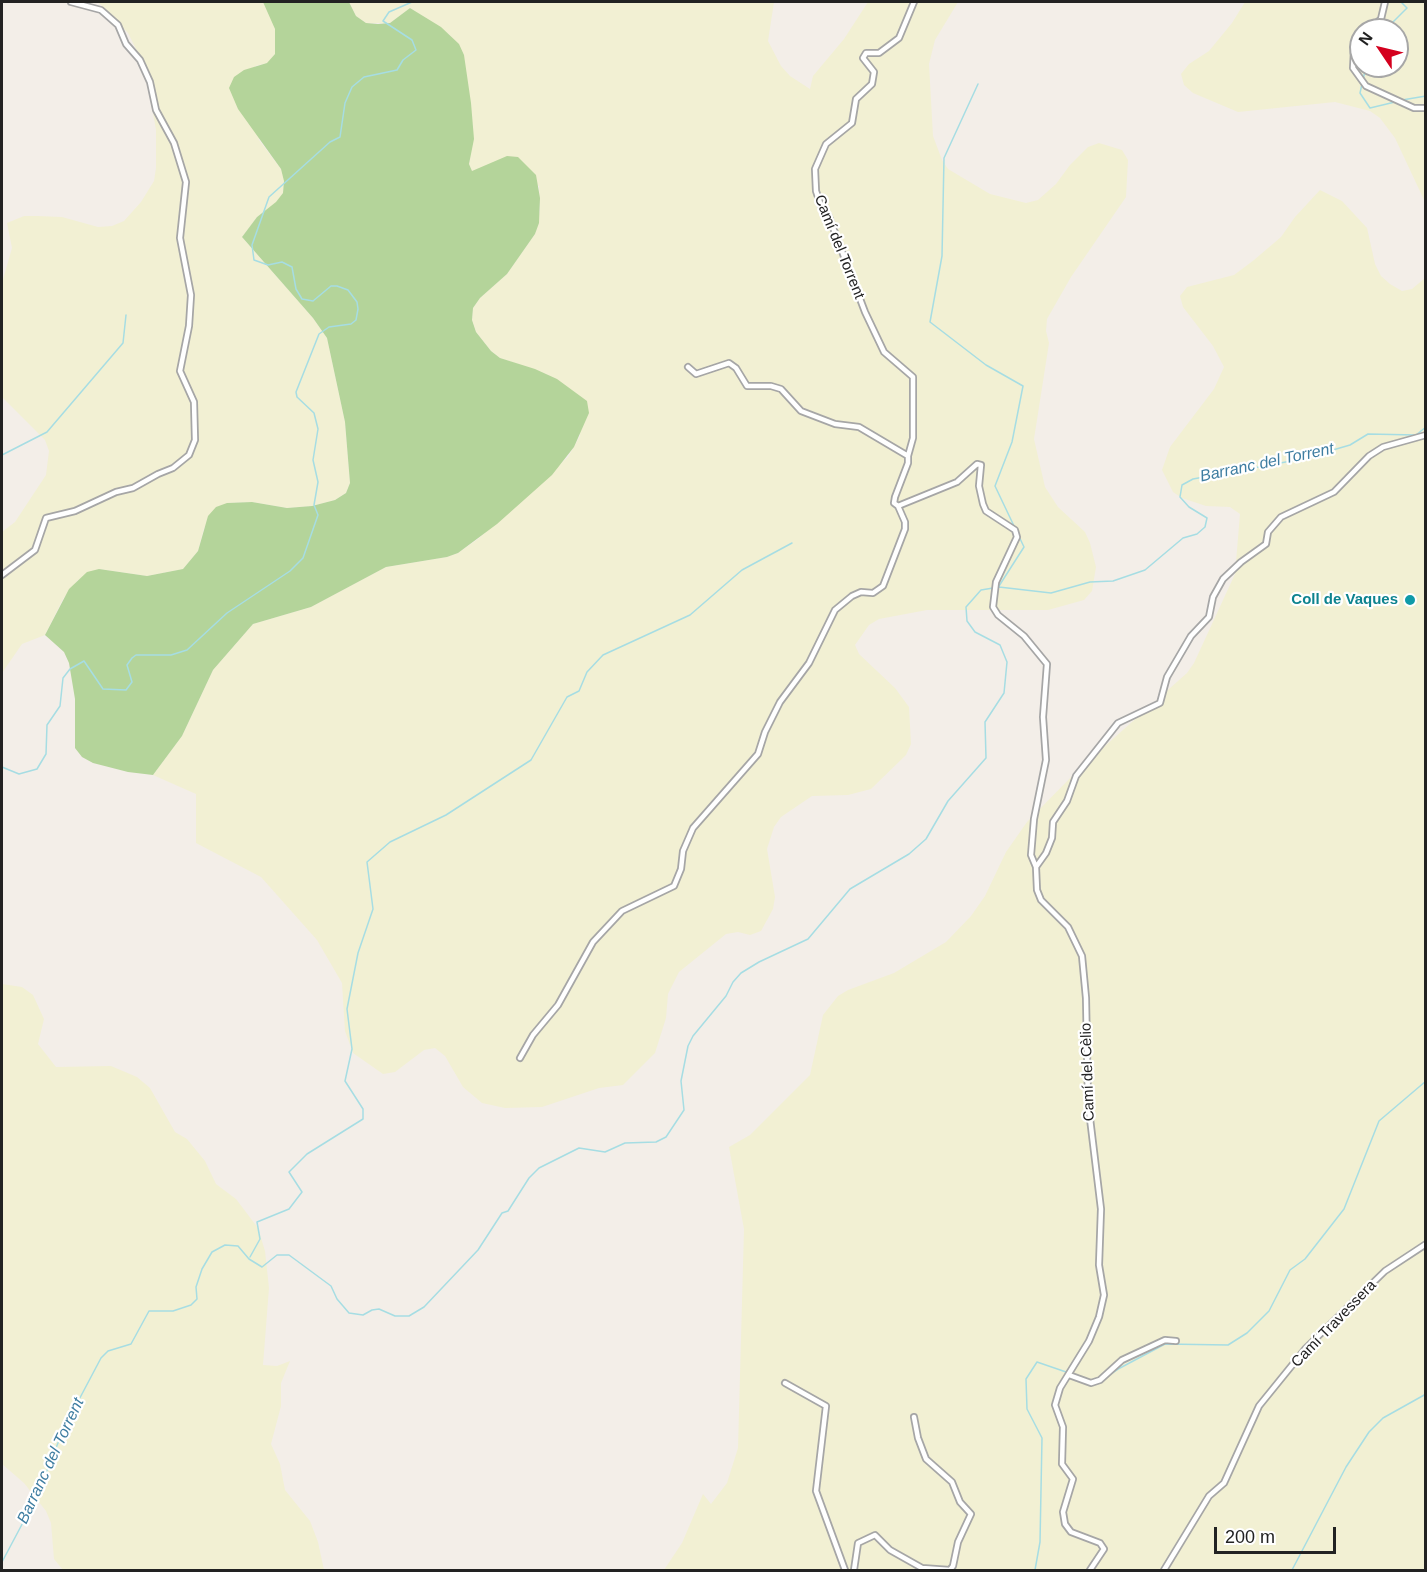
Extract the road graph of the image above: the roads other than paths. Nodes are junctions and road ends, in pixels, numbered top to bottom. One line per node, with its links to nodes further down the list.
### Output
1 (71, 2): 11 (street)
2 (914, 2): 9 (street, Camí del Torrent)
3 (1385, 2): 4 (street)
4 (1381, 18)
5 (1360, 78): 6 (street)
6 (1425, 108)
7 (688, 367): 9 (street)
8 (1425, 435): 12 (street)
9 (908, 456): 10 (street)
10 (898, 506): 12 (street, Camí del Cèlio); 13 (street)
11 (2, 575)
12 (1036, 867): 16 (street, Camí del Cèlio)
13 (520, 1058)
14 (1425, 1245): 22 (street, Camí Travessera)
15 (1176, 1341): 16 (street)
16 (1069, 1375): 21 (street, Camí del Cèlio)
17 (785, 1383): 19 (street)
18 (914, 1417): 20 (street)
19 (845, 1570)
20 (854, 1570)
21 (1090, 1570)
22 (1164, 1570)

